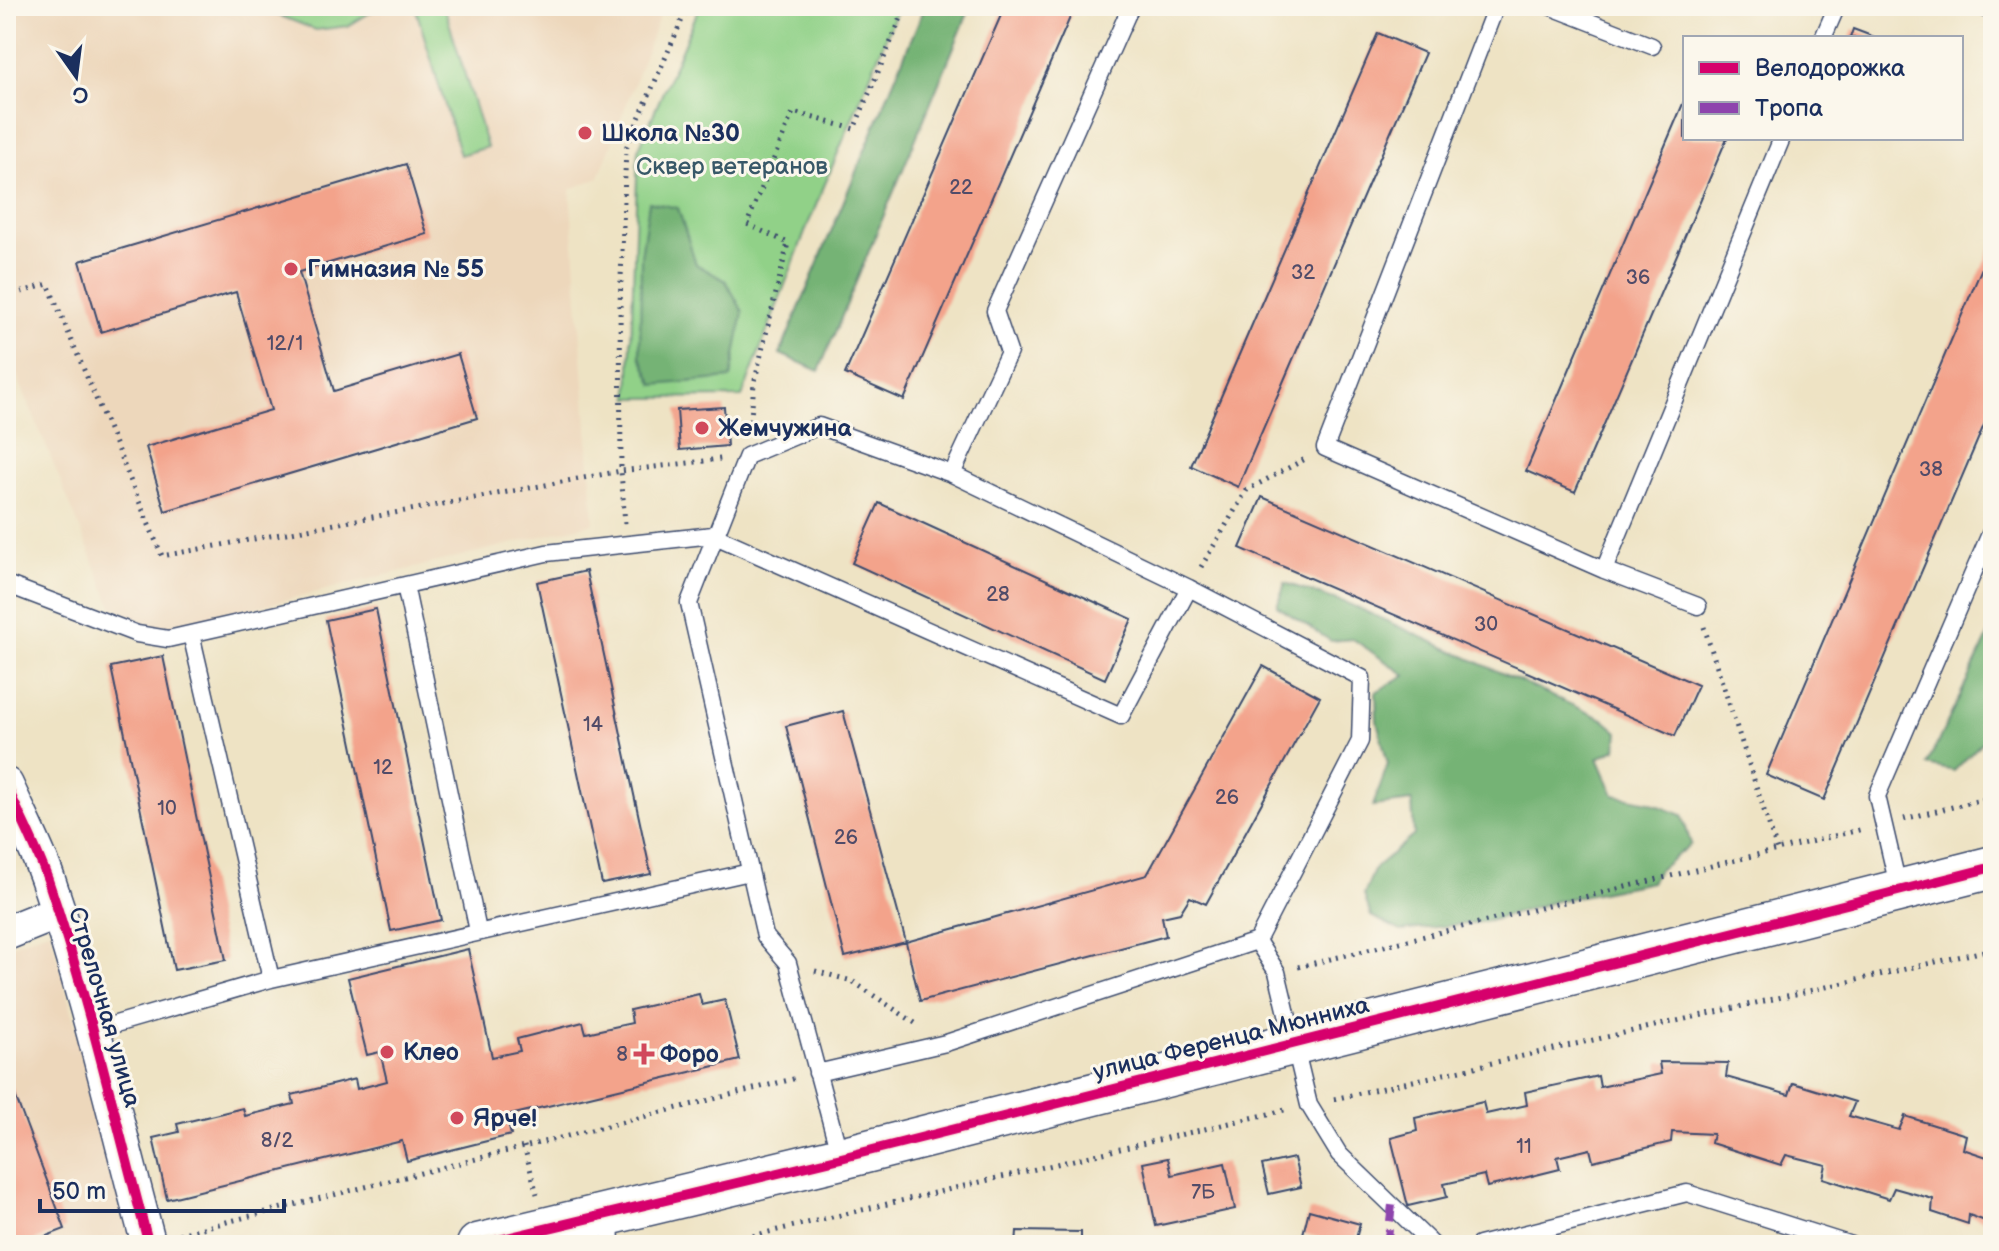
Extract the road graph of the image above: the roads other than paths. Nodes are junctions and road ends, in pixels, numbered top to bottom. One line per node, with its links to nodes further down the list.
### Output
1 (1131, 6): 10 (lane)
2 (1496, 6): 13 (lane)
3 (1549, 6): 8 (lane)
4 (1837, 6): 7 (lane)
5 (1979, 6): 6 (lane)
6 (1993, 12)
7 (1824, 36)
8 (1652, 46)
9 (1781, 140): 13 (lane)
10 (952, 474): 12 (lane); 16 (lane)
11 (1993, 527): 22 (lane)
12 (713, 535): 15 (lane); 16 (lane); 21 (lane)
13 (1604, 570): 17 (lane)
14 (6, 584): 18 (lane)
15 (405, 585): 18 (lane); 24 (lane)
16 (1189, 588): 26 (lane)
17 (1698, 606)
18 (191, 634): 27 (lane)
19 (6, 785): 23 (street, Стрелочная улица)
20 (1993, 867): 22 (street, улица Ференца Мюнниха)
21 (750, 872): 24 (lane); 30 (lane)
22 (1899, 890): 29 (street, улица Ференца Мюнниха)
23 (58, 912): 25 (street); 28 (street, Стрелочная улица)
24 (478, 931): 27 (lane)
25 (6, 933)
26 (1257, 941): 29 (lane); 30 (lane)
27 (271, 979): 28 (lane)
28 (95, 1030): 33 (street, Стрелочная улица)
29 (1294, 1043): 31 (street, улица Ференца Мюнниха); 35 (lane)
30 (817, 1073): 31 (lane)
31 (841, 1158): 32 (street, улица Ференца Мюнниха)
32 (610, 1229): 34 (street, улица Ференца Мюнниха)
33 (158, 1242)
34 (478, 1245)
35 (1433, 1245)
36 (1479, 1245): 37 (lane)
37 (1851, 1245)

